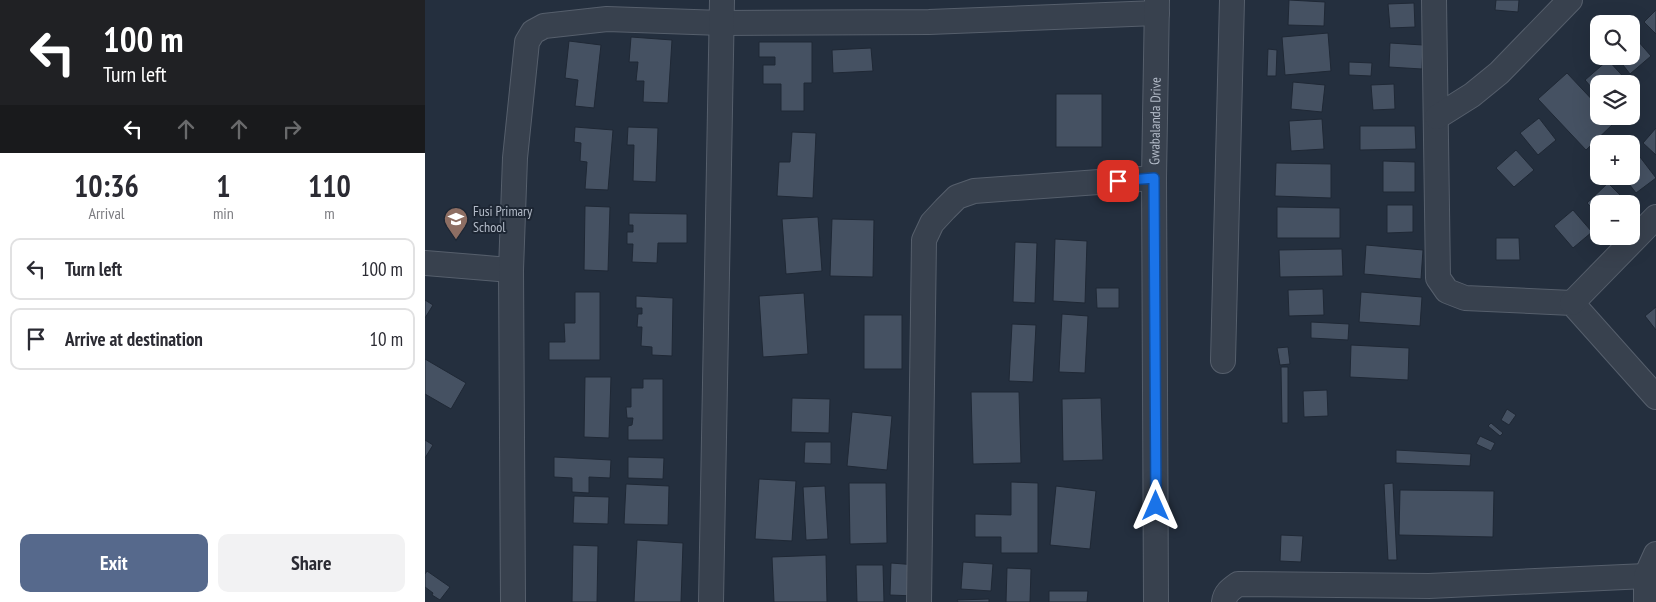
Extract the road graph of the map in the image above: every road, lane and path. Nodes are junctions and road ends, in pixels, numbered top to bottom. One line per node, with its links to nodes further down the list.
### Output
1 (1232, 0): 13 (street)
2 (1434, 0): 7 (street)
3 (1570, 0): 7 (street)
4 (1157, 6): 6 (street); 8 (street, Gwabalanda Drive)
5 (722, 11): 6 (street); 11 (street); 19 (street)
6 (929, 11)
7 (1437, 117): 12 (street)
8 (1154, 178): 20 (street); 21 (street, Gwabalanda Drive)
9 (1656, 217): 12 (street)
10 (425, 263): 11 (street)
11 (511, 270): 18 (street)
12 (1572, 303): 14 (street)
13 (1223, 361)
14 (1656, 398)
15 (1656, 554): 16 (street)
16 (1646, 576): 17 (street); 23 (street)
17 (1429, 594): 22 (street)
18 (513, 602)
19 (711, 602)
20 (919, 602)
21 (1156, 602)
22 (1225, 602)
23 (1646, 602)

